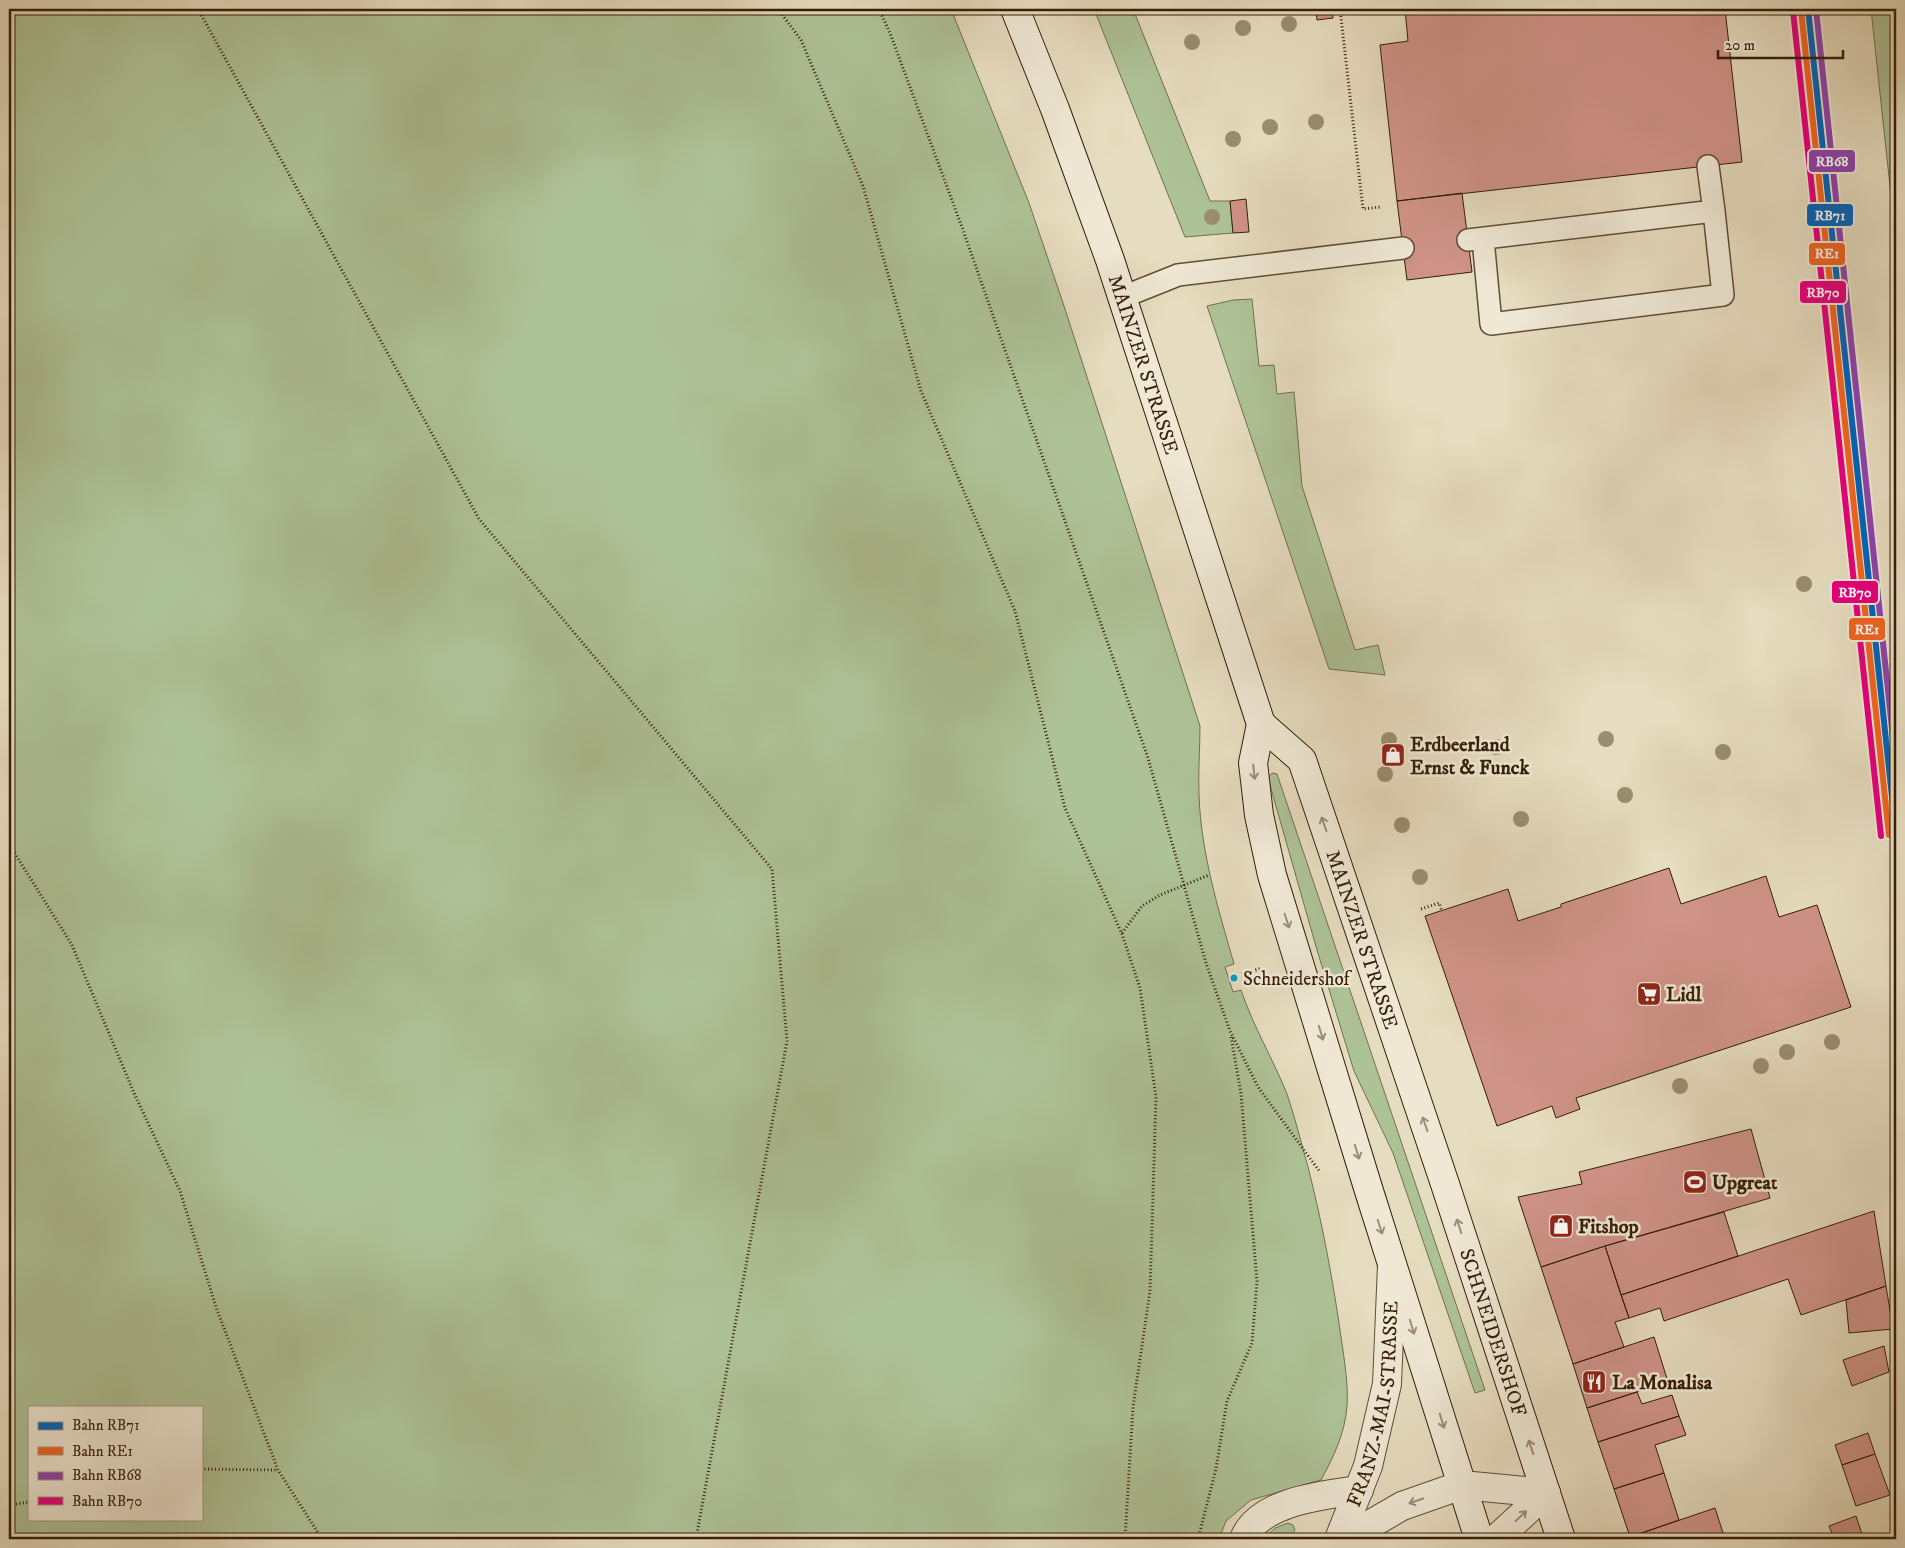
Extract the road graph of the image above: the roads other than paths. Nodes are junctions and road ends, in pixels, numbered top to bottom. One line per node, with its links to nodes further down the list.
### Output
1 (1015, 9): 5 (main road, MAINZER STRASSE)
2 (1708, 166): 3 (lane)
3 (1714, 212): 3 (lane)
4 (1403, 248): 5 (lane)
5 (1123, 297): 6 (main road, MAINZER STRASSE)
6 (1260, 724): 7 (main road, MAINZER STRASSE, one-way to 6); 8 (main road, MAINZER STRASSE, one-way to 8)
7 (1440, 1170): 11 (main road, SCHNEIDERSHOF, one-way to 7)
8 (1392, 1264): 9 (main road, one-way to 9); 10 (main road, FRANZ-MAI-STRASSE)
9 (1462, 1485): 11 (main road); 14 (main road, FRANZ-MAI-STRASSE, one-way to 14); 15 (main road)
10 (1359, 1490): 12 (main road); 13 (main road, FRANZ-MAI-STRASSE)
11 (1546, 1493): 16 (main road, one-way to 11); 17 (main road, SCHNEIDERSHOF)
12 (1244, 1539)
13 (1340, 1539)
14 (1345, 1539)
15 (1479, 1539)
16 (1496, 1539)
17 (1561, 1539)

